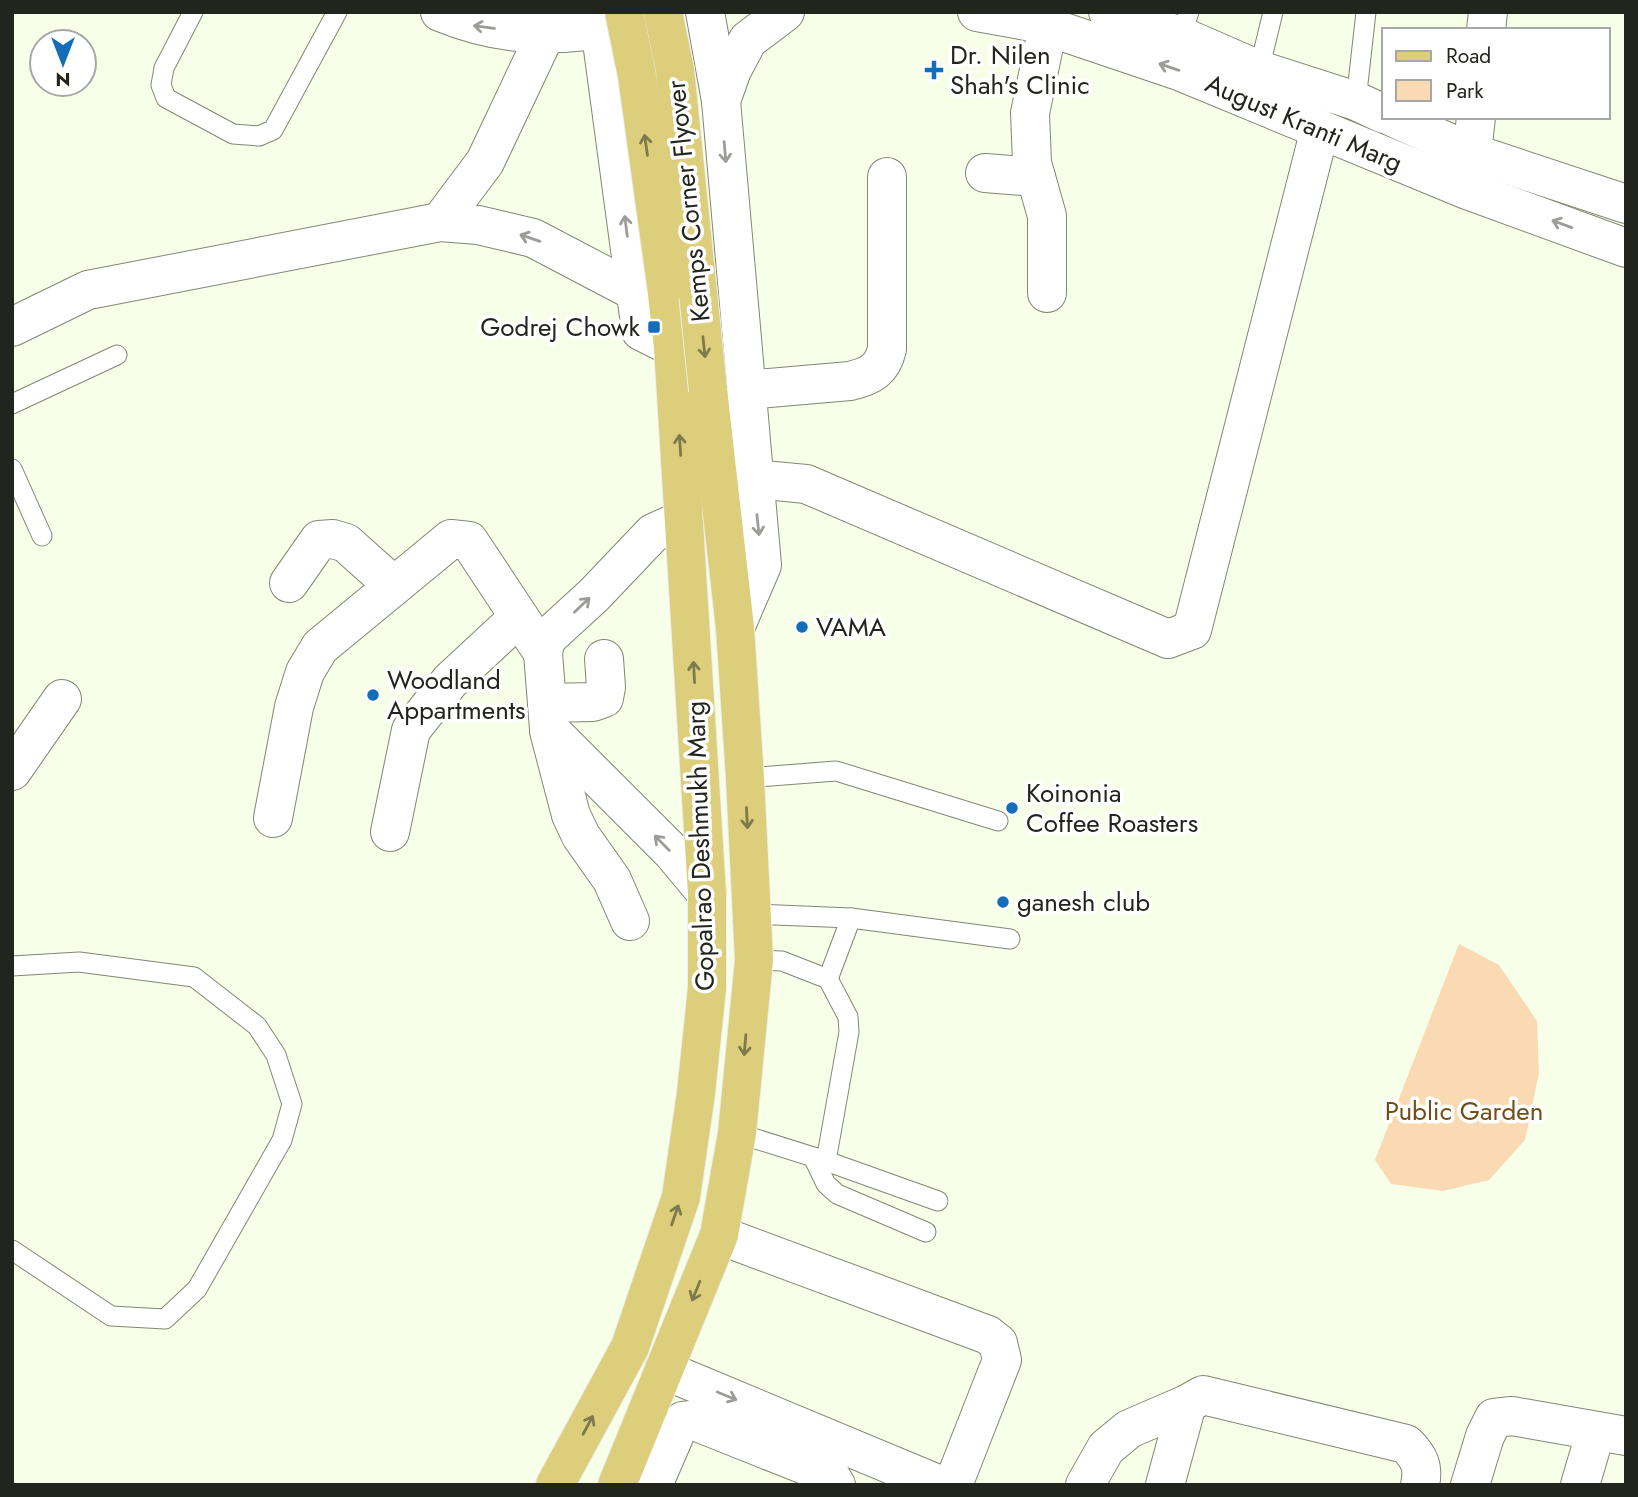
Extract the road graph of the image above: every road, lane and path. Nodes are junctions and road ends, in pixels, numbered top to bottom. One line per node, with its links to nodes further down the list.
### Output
1 (193, 12): 2 (lane)
2 (337, 12)
3 (440, 12): 13 (street, one-way to 3)
4 (663, 12): 33 (main road, Kemps Corner Flyover, one-way to 33, bridge)
5 (696, 12): 12 (street)
6 (705, 12): 17 (street)
7 (786, 12): 17 (street)
8 (977, 12): 15 (street, August Kranti Marg)
9 (1108, 12): 14 (street)
10 (1273, 12): 16 (lane)
11 (1366, 12): 18 (lane)
12 (608, 18): 13 (street); 28 (main road, Kemps Corner Flyover, one-way to 12, bridge)
13 (547, 24): 26 (street)
14 (1185, 24): 16 (street)
15 (1048, 27): 20 (street, August Kranti Marg, one-way to 15); 24 (street)
16 (1259, 70): 18 (street)
17 (721, 101): 34 (street, one-way to 34)
18 (1370, 107)
19 (1401, 119): 21 (street)
20 (1320, 129): 27 (street, August Kranti Marg, one-way to 20); 37 (street)
21 (1474, 135): 25 (street)
22 (985, 173): 24 (street)
23 (887, 177): 34 (street)
24 (1035, 177): 29 (street)
25 (1626, 204)
26 (440, 222): 28 (street, one-way to 26); 30 (street)
27 (1626, 248)
28 (650, 288): 31 (main road, Kemps Corner Flyover)
29 (1047, 293)
30 (12, 327)
31 (673, 347): 38 (main road, Gopalrao Deshmukh Marg, one-way to 31)
32 (117, 355): 35 (lane)
33 (708, 390): 43 (main road, Gopalrao Deshmukh Marg)
34 (747, 390): 37 (street)
35 (12, 404)
36 (12, 469): 39 (lane)
37 (754, 479): 43 (street, one-way to 43)
38 (684, 519): 44 (street, one-way to 38); 53 (main road, Gopalrao Deshmukh Marg, one-way to 38)
39 (42, 536)
40 (289, 583): 41 (street)
41 (394, 586): 42 (street); 50 (street)
42 (519, 617): 44 (street); 52 (street)
43 (735, 628): 49 (main road, Gopalrao Deshmukh Marg)
44 (543, 653): 47 (street)
45 (604, 659): 47 (street)
46 (62, 699): 48 (street)
47 (548, 716): 53 (street, one-way to 47); 56 (street)
48 (12, 771)
49 (745, 778): 51 (lane); 54 (main road, Gopalrao Deshmukh Marg, one-way to 54)
50 (273, 818)
51 (998, 821)
52 (390, 832)
53 (707, 894): 70 (main road, Gopalrao Deshmukh Marg, one-way to 53)
54 (752, 914): 55 (lane); 58 (main road, Gopalrao Deshmukh Marg)
55 (851, 918): 57 (lane); 60 (lane)
56 (630, 921)
57 (1010, 939)
58 (754, 960): 60 (lane); 61 (main road, Gopalrao Deshmukh Marg, one-way to 61)
59 (12, 966): 66 (lane)
60 (828, 979): 62 (lane)
61 (737, 1133): 62 (lane); 65 (main road, Gopalrao Deshmukh Marg)
62 (820, 1159): 63 (lane); 64 (lane)
63 (938, 1202)
64 (926, 1232)
65 (719, 1235): 67 (main road, Gopalrao Deshmukh Marg, one-way to 67); 75 (street)
66 (12, 1250)
67 (664, 1370): 71 (main road, Gopalrao Deshmukh Marg); 74 (street, one-way to 74)
68 (1187, 1404): 76 (street); 77 (street); 78 (street)
69 (1611, 1434): 79 (street); 80 (street)
70 (555, 1485)
71 (617, 1485)
72 (653, 1485): 73 (street)
73 (836, 1485)
74 (940, 1485)
75 (953, 1485)
76 (1085, 1485)
77 (1165, 1485)
78 (1420, 1485)
79 (1470, 1485)
80 (1580, 1485)

